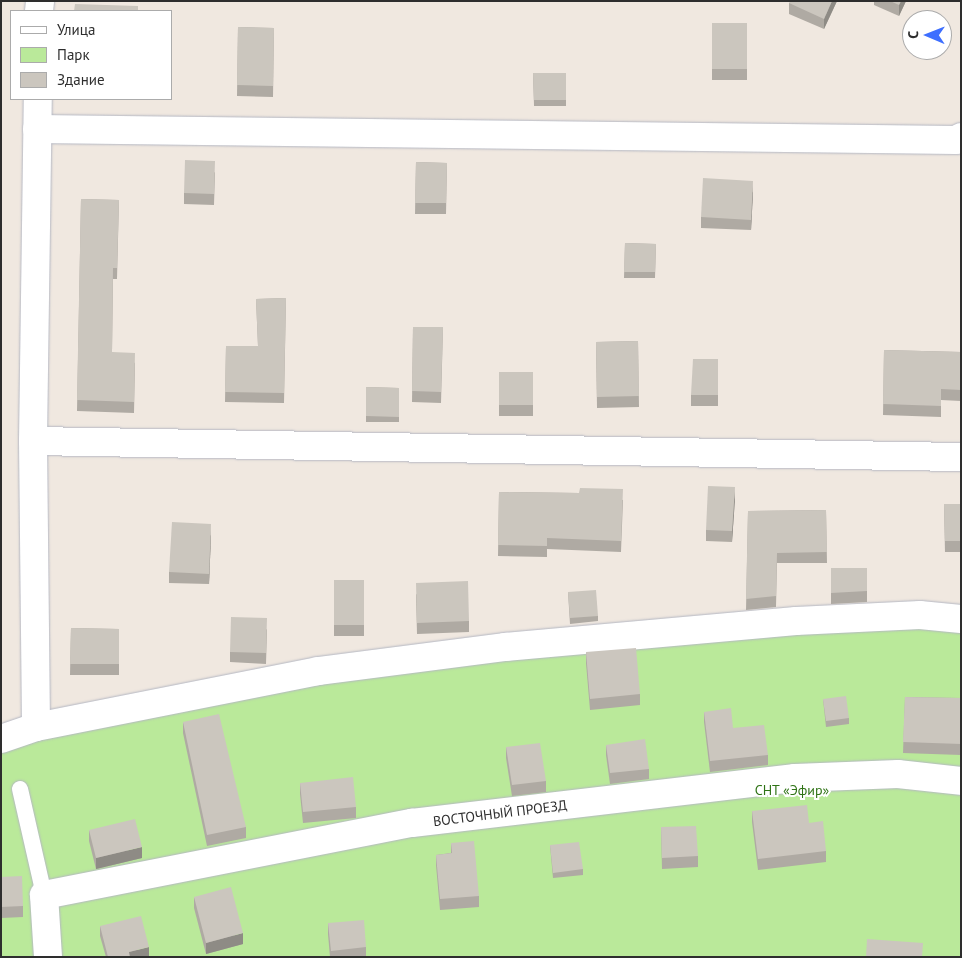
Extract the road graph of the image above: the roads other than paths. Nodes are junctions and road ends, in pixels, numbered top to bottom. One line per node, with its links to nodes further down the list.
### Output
1 (38, 100): 2 (street)
2 (37, 129): 3 (street); 4 (street)
3 (961, 138)
4 (33, 441): 5 (street); 7 (street)
5 (961, 456)
6 (961, 619): 7 (street)
7 (36, 728): 8 (street)
8 (1, 739)
9 (961, 781): 11 (street, ВОСТОЧНЫЙ ПРОЕЗД)
10 (20, 789): 11 (lane)
11 (44, 895): 12 (street)
12 (48, 957)

